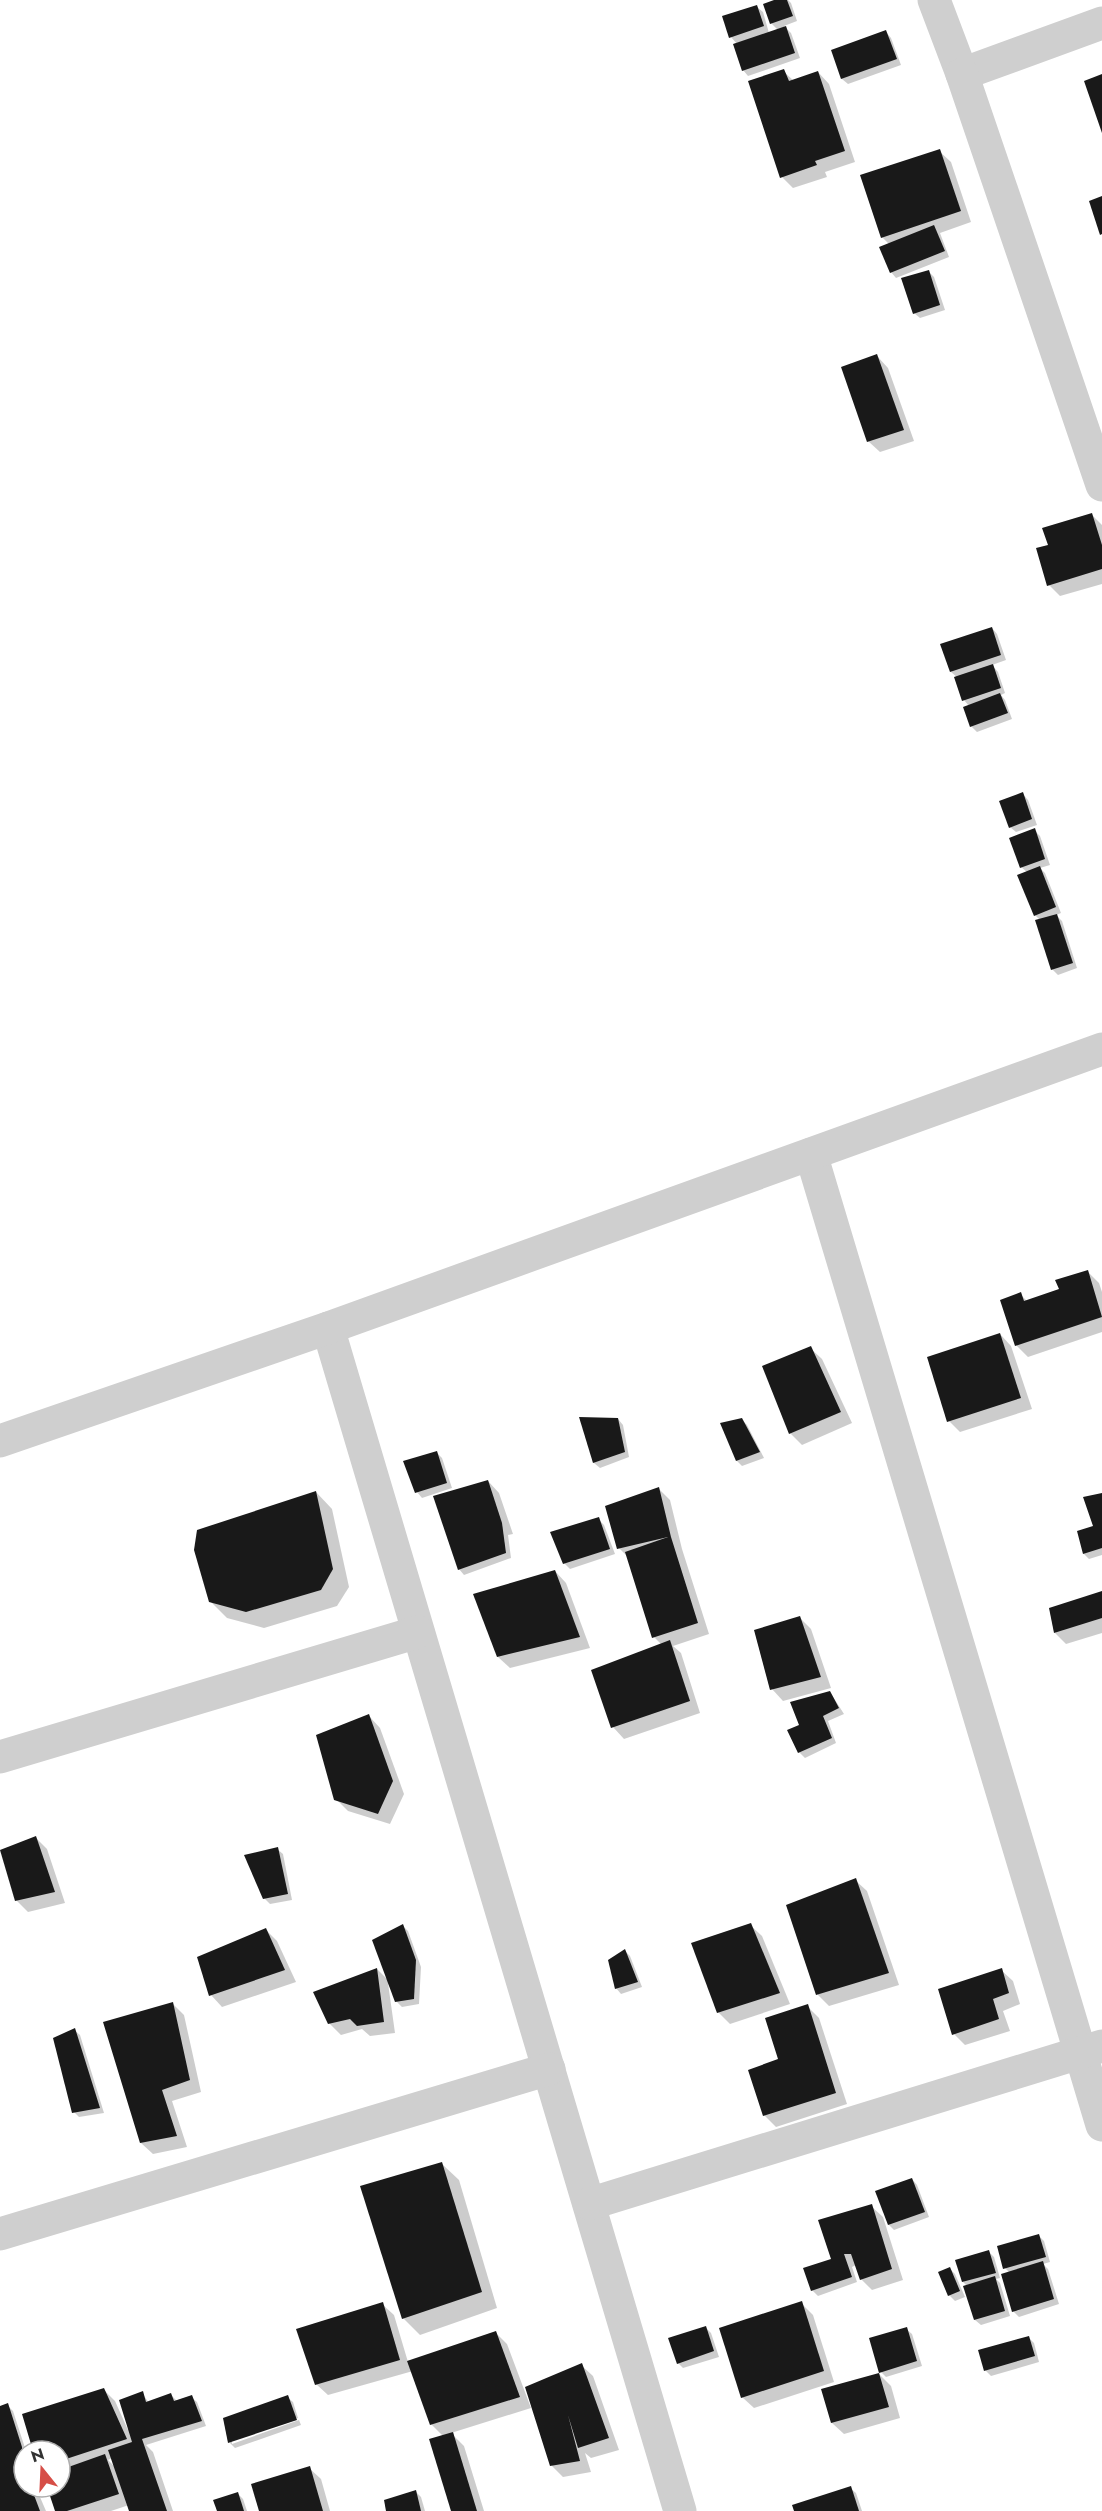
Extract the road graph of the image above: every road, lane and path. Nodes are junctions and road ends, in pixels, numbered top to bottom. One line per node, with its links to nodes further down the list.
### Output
1 (934, 0): 3 (street)
2 (1102, 23): 3 (street)
3 (962, 74): 4 (street)
4 (1102, 485)
5 (1102, 1049): 6 (street)
6 (811, 1154): 7 (street); 11 (street)
7 (328, 1328): 8 (street); 9 (street)
8 (0, 1440)
9 (418, 1632): 10 (street); 12 (street)
10 (0, 1757)
11 (1091, 2050): 13 (street); 14 (street)
12 (549, 2069): 14 (street); 15 (street)
13 (1102, 2125)
14 (590, 2204): 16 (street)
15 (0, 2234)
16 (677, 2510)

